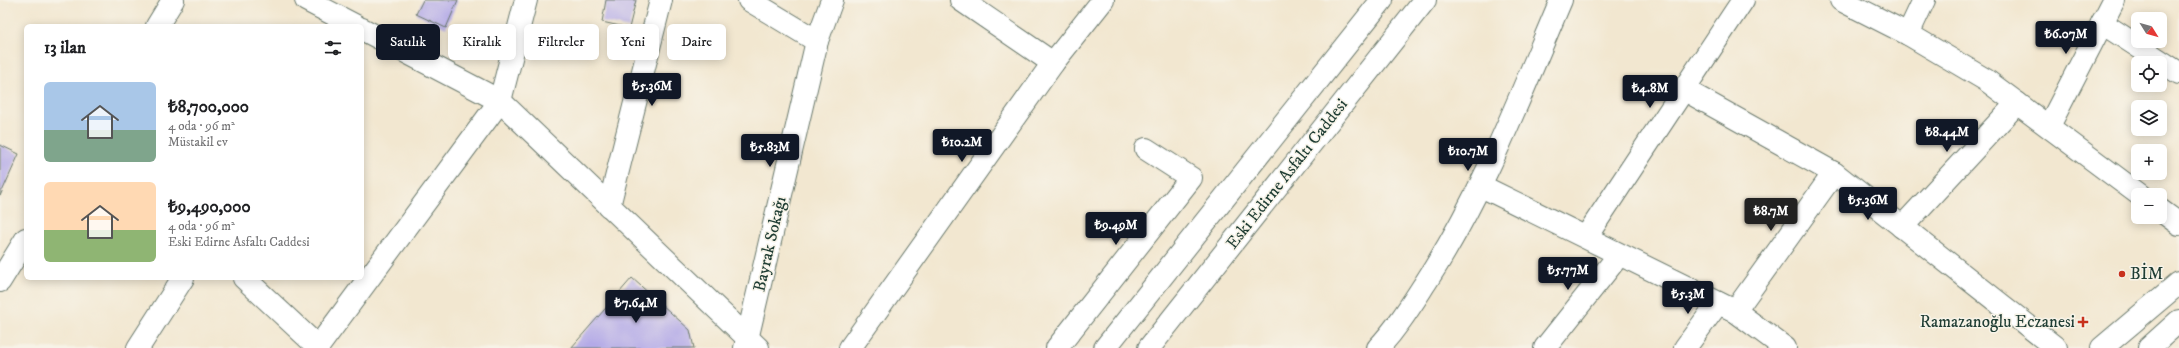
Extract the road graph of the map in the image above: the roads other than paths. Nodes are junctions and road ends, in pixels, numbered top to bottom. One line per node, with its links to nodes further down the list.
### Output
1 (173, 0): 17 (main road)
2 (306, 0): 18 (main road)
3 (526, 0): 25 (main road)
4 (662, 0): 32 (main road)
5 (749, 0): 21 (main road)
6 (832, 0): 21 (main road, Bayrak Sokağı)
7 (961, 0): 22 (main road)
8 (1103, 0): 22 (main road)
9 (1382, 0): 49 (main road, Eski Edirne Asfaltı Caddesi)
10 (1425, 0): 50 (main road, Eski Edirne Asfaltı Caddesi)
11 (1561, 0): 30 (main road)
12 (1743, 0): 24 (main road)
13 (1841, 0): 20 (main road)
14 (1924, 0): 20 (main road)
15 (2114, 0): 16 (main road)
16 (2102, 23): 23 (main road); 27 (main road)
17 (158, 24)
18 (352, 24)
19 (364, 30): 25 (main road)
20 (1908, 34): 26 (main road)
21 (817, 41): 45 (main road, Bayrak Sokağı)
22 (1053, 63): 47 (main road)
23 (2179, 73)
24 (1684, 89): 29 (main road); 36 (main road)
25 (500, 101): 32 (main road); 40 (main road)
26 (2017, 103): 27 (main road); 35 (main road)
27 (2049, 126): 31 (main road)
28 (1146, 149): 48 (main road)
29 (1834, 173): 35 (main road); 43 (main road)
30 (1481, 186): 36 (main road); 51 (main road)
31 (2131, 188)
32 (609, 206): 45 (main road)
33 (2167, 215): 34 (main road)
34 (2179, 224)
35 (1902, 227): 55 (main road)
36 (1586, 237): 38 (main road)
37 (24, 242): 41 (main road)
38 (1619, 255): 43 (main road); 52 (main road)
39 (182, 280): 46 (main road)
40 (246, 280)
41 (0, 281)
42 (2179, 283): 56 (main road)
43 (1727, 307): 53 (main road); 54 (main road)
44 (2179, 321): 57 (main road)
45 (750, 345)
46 (138, 348)
47 (850, 348)
48 (1057, 348)
49 (1105, 348)
50 (1149, 348)
51 (1378, 348)
52 (1545, 348)
53 (1685, 348)
54 (1785, 348)
55 (2056, 348)
56 (2102, 348)
57 (2149, 348)

